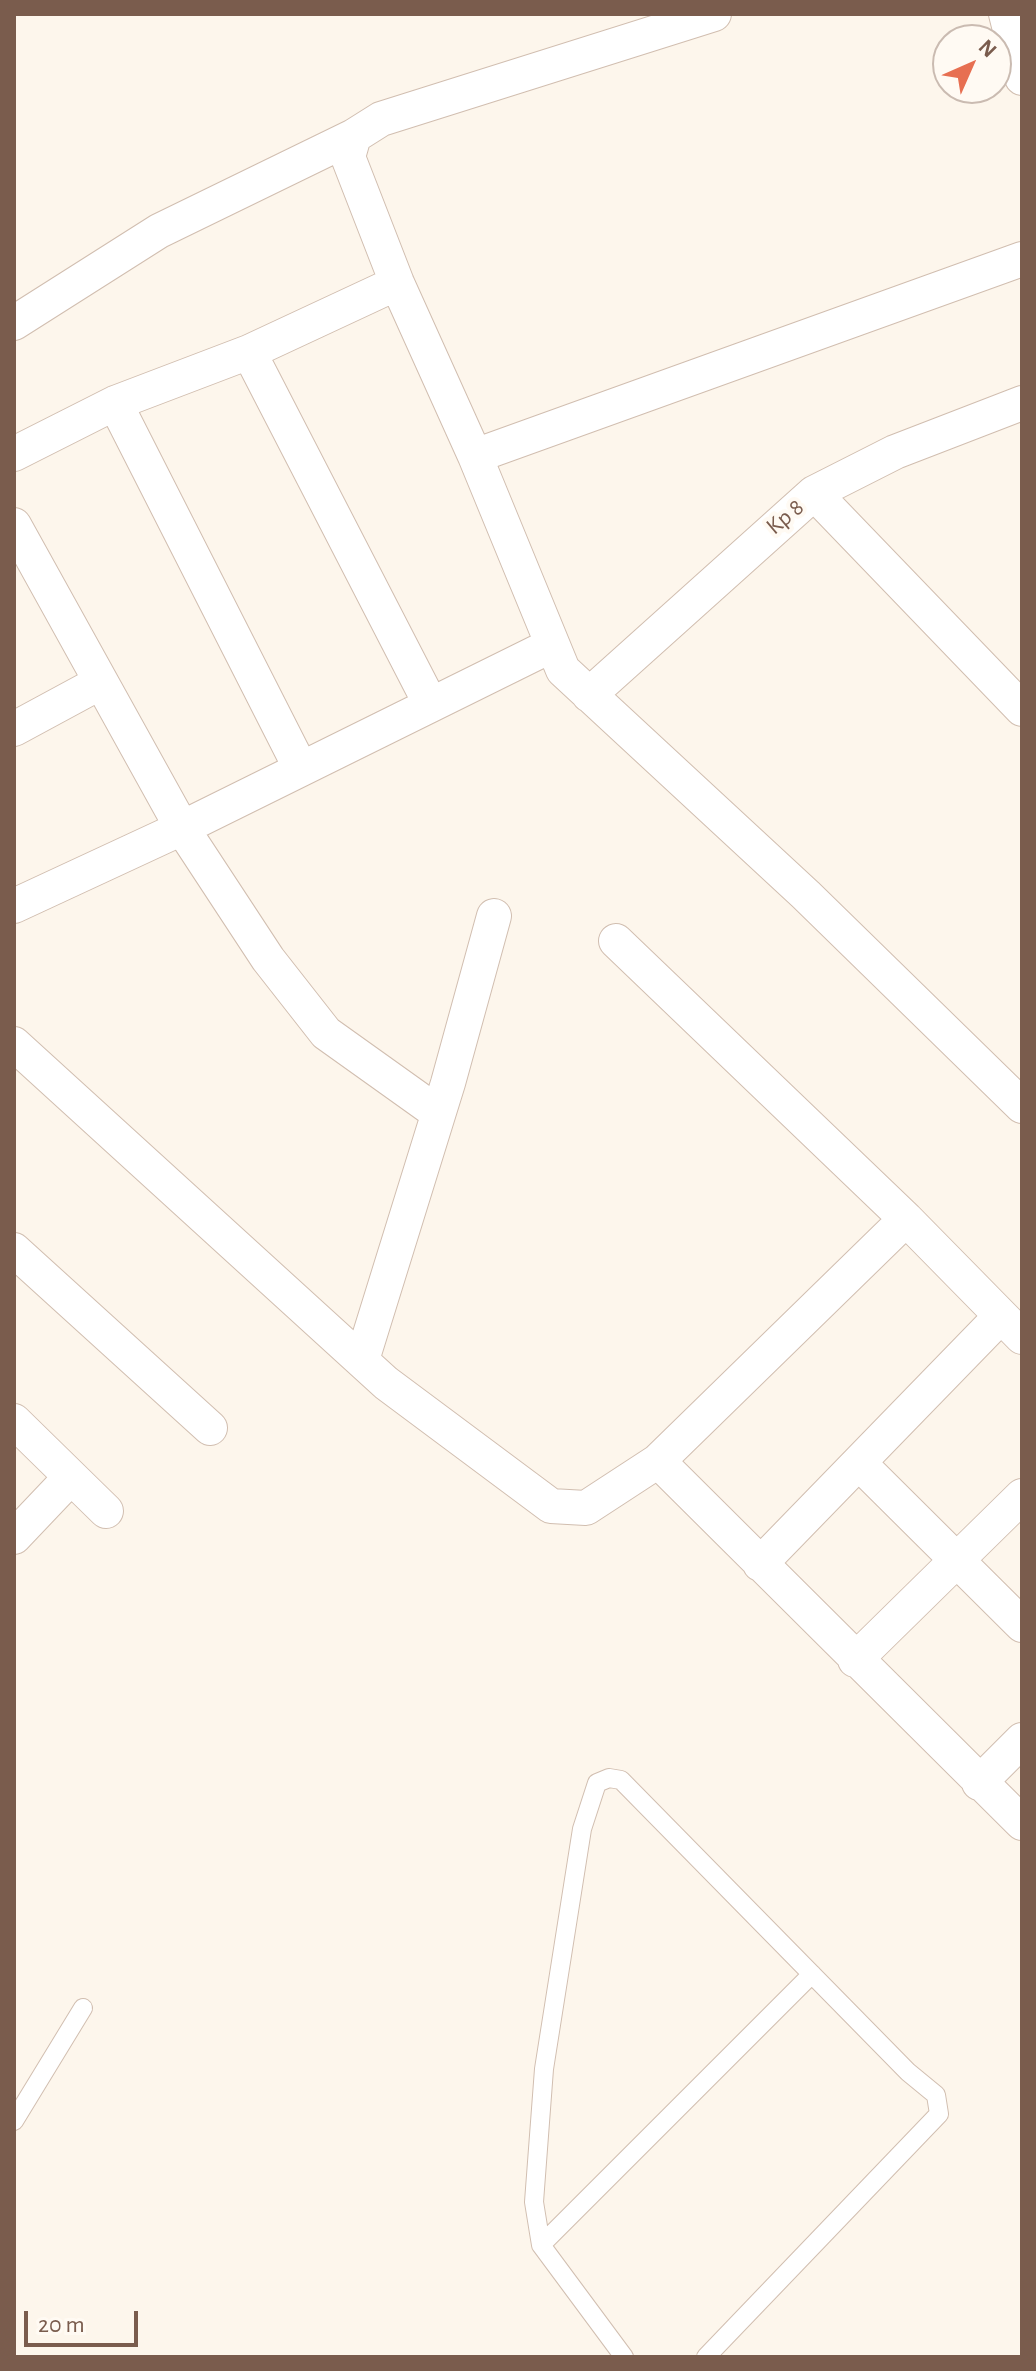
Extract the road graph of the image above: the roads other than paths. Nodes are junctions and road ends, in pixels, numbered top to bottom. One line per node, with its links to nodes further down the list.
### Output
1 (712, 14): 4 (street)
2 (1006, 14): 3 (street)
3 (1022, 78)
4 (354, 136): 6 (street); 7 (street)
5 (1022, 259): 12 (street)
6 (397, 283): 8 (street); 12 (street)
7 (14, 323)
8 (249, 352): 9 (street); 18 (street)
9 (115, 403): 11 (street); 21 (street)
10 (1022, 403): 13 (street, Kp 8)
11 (14, 454)
12 (475, 456): 15 (street)
13 (814, 493): 17 (street, Kp 8); 19 (street)
14 (14, 525): 16 (street)
15 (550, 646): 17 (street); 18 (street)
16 (101, 682): 20 (street); 22 (street)
17 (589, 695): 27 (street)
18 (431, 705): 21 (street)
19 (1022, 709)
20 (14, 729)
21 (301, 769): 22 (street)
22 (182, 828): 23 (street); 28 (street)
23 (14, 906)
24 (494, 916): 28 (street)
25 (616, 941): 29 (street)
26 (18, 1056): 32 (street)
27 (1016, 1090)
28 (438, 1113): 32 (street)
29 (906, 1219): 31 (street); 35 (street)
30 (14, 1250): 34 (street)
31 (1011, 1327): 36 (street)
32 (362, 1360): 35 (street)
33 (14, 1421): 37 (street)
34 (210, 1428)
35 (658, 1461): 42 (street)
36 (859, 1463): 41 (street); 42 (street)
37 (71, 1477): 39 (street); 40 (street)
38 (1022, 1496): 41 (street)
39 (106, 1511)
40 (14, 1537)
41 (956, 1560): 43 (street); 44 (street)
42 (760, 1564): 44 (street)
43 (1022, 1625)
44 (855, 1660): 46 (street)
45 (1022, 1740): 46 (street)
46 (979, 1783): 47 (street)
47 (1022, 1823)
48 (812, 1974): 51 (lane); 51 (lane); 53 (lane)
49 (83, 2008): 50 (lane)
50 (14, 2121)
51 (541, 2245): 52 (lane)
52 (624, 2357)
53 (706, 2357)

